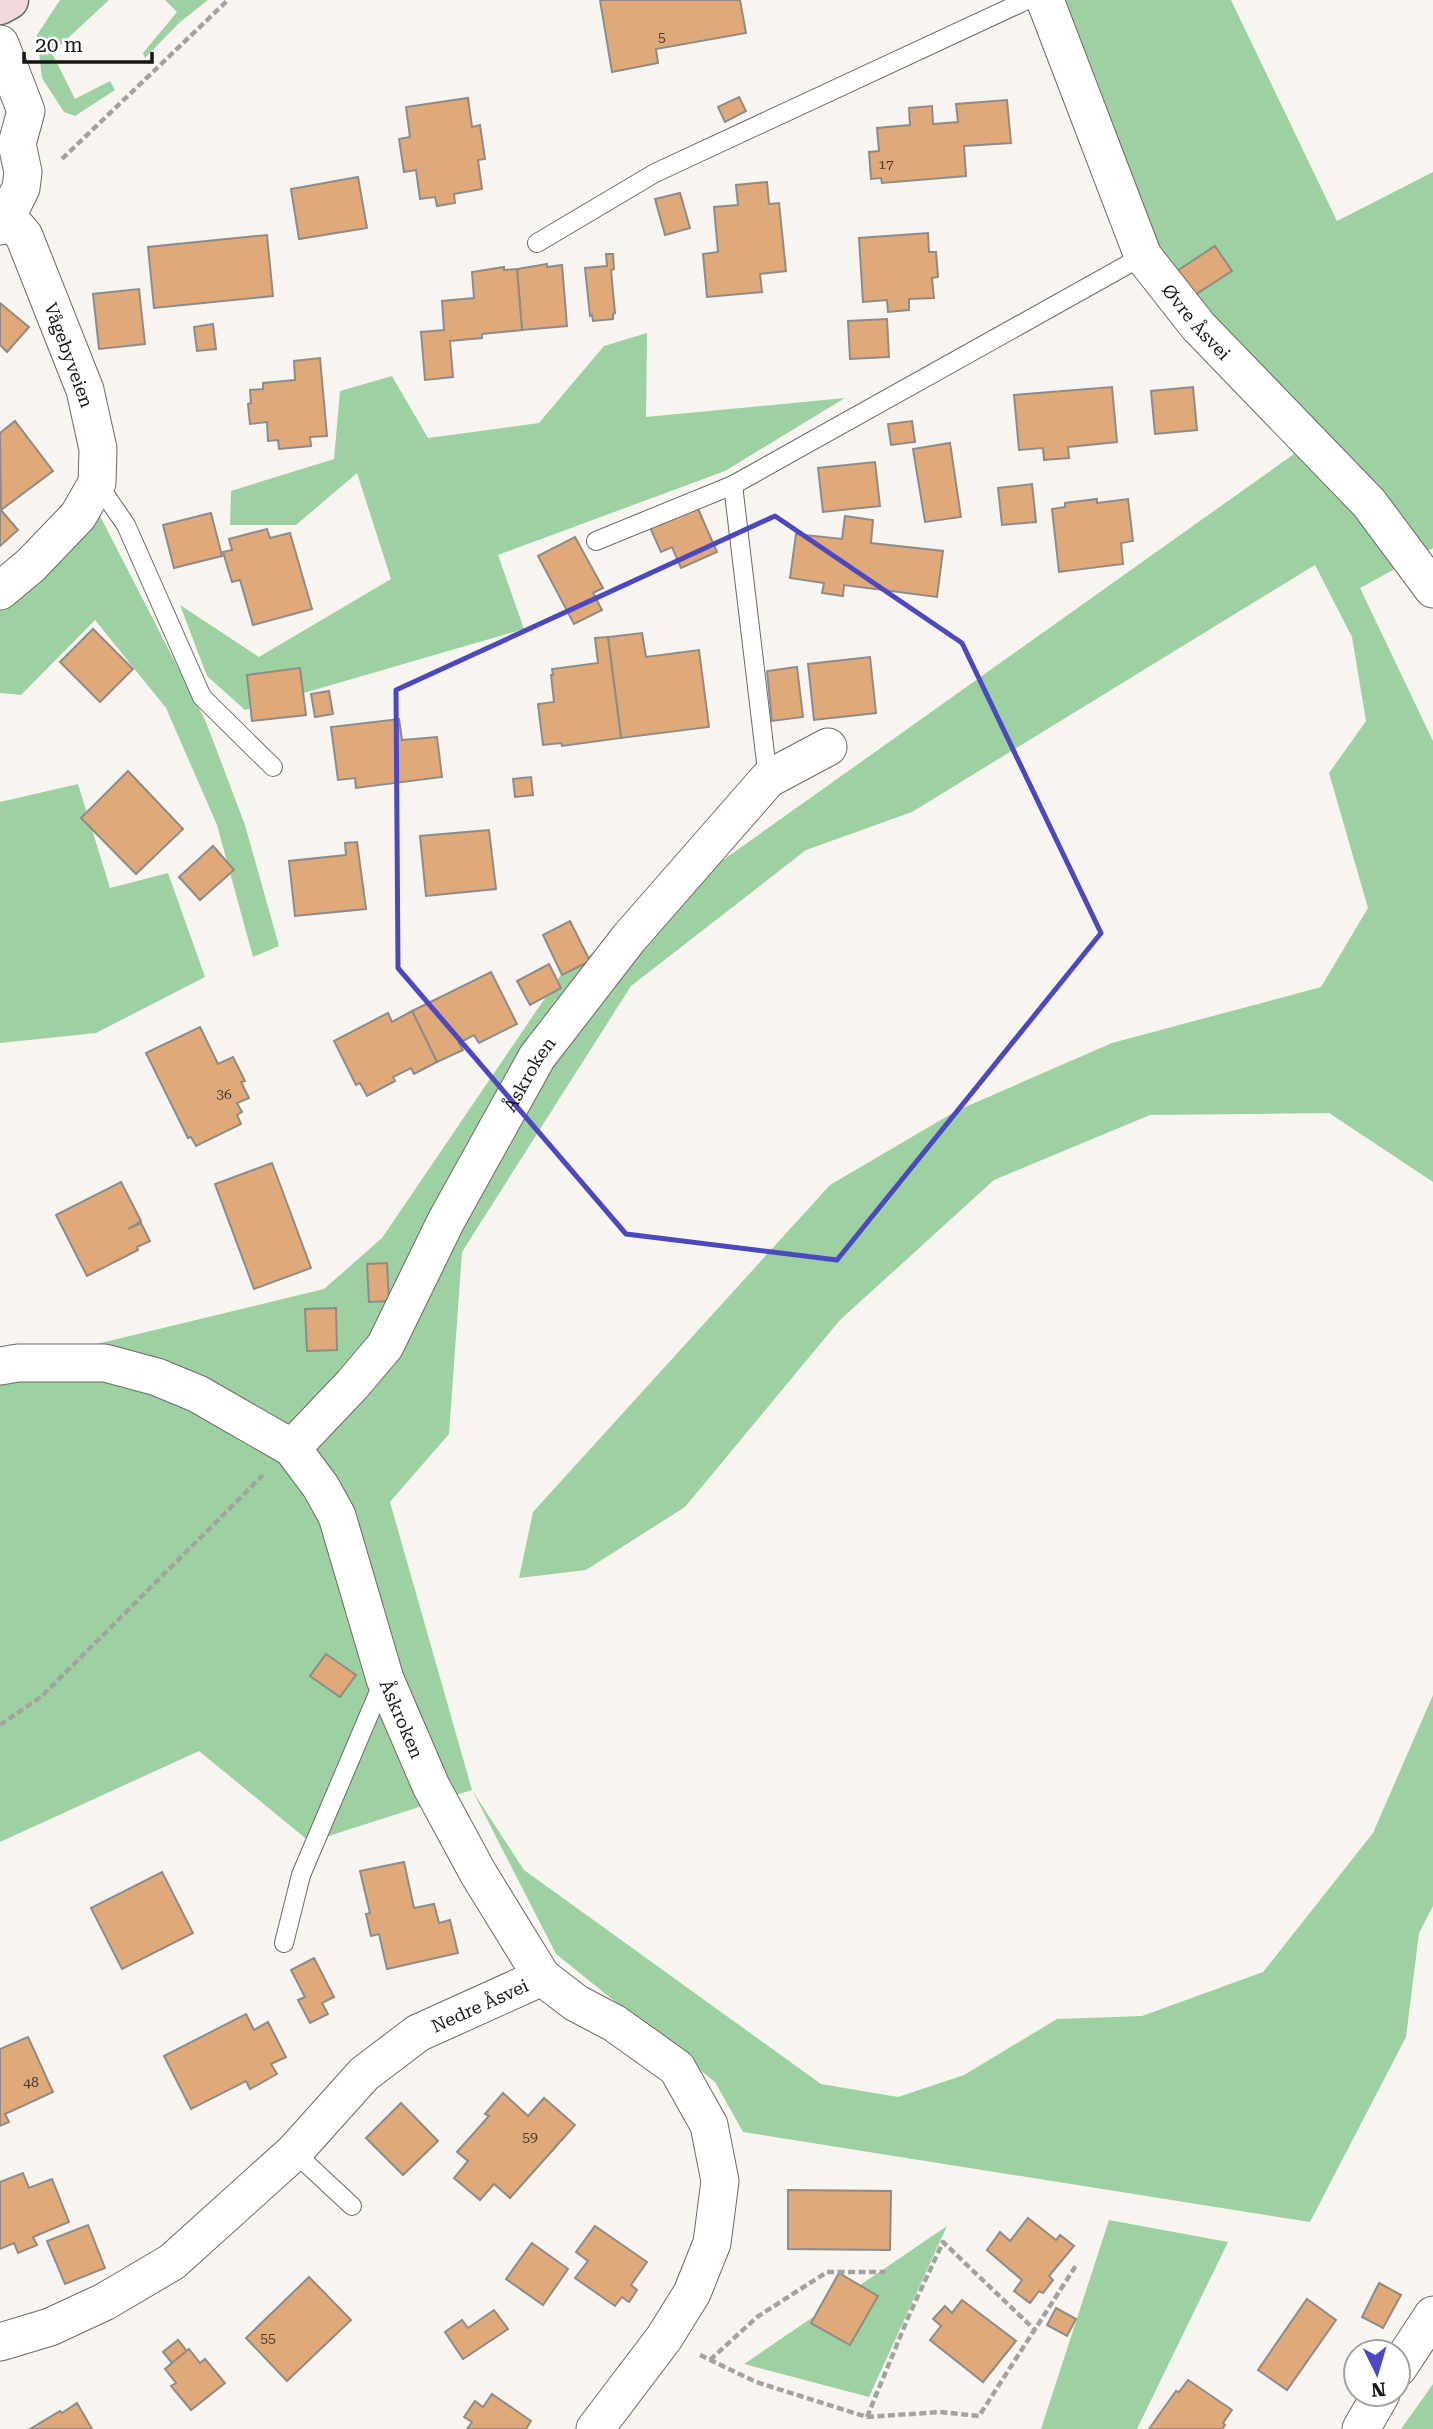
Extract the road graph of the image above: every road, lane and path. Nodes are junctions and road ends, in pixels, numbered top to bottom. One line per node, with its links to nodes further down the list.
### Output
1 (9, 0): 5 (main road)
2 (228, 0): 7 (path)
3 (1027, 0): 9 (lane)
4 (1045, 0): 10 (street, Øvre Åsvei)
5 (0, 5)
6 (0, 44): 7 (street)
7 (13, 149): 8 (street)
8 (4, 221): 11 (street, Vågebyveien)
9 (537, 243)
10 (1143, 256): 12 (lane); 14 (street, Øvre Åsvei)
11 (97, 483): 15 (street, Vågebyveien); 17 (lane)
12 (733, 485): 13 (lane); 18 (lane)
13 (596, 541)
14 (1433, 589)
15 (0, 591)
16 (828, 747): 18 (street, Åskroken)
17 (273, 767)
18 (768, 779): 20 (street, Åskroken)
19 (0, 1366): 20 (street, Åskroken)
20 (292, 1448): 21 (street, Åskroken); 22 (path)
21 (385, 1679): 23 (lane); 24 (street, Åskroken)
22 (0, 1725)
23 (285, 1943)
24 (542, 1977): 25 (street, Nedre Åsvei); 31 (street, Nedre Åsvei)
25 (294, 2152): 26 (lane); 32 (street, Nedre Åsvei)
26 (352, 2206)
27 (1077, 2264): 30 (path)
28 (885, 2272): 34 (path)
29 (1433, 2315): 33 (street)
30 (1035, 2330): 36 (path); 36 (path)
31 (664, 2338): 34 (path); 37 (street, Nedre Åsvei)
32 (0, 2342)
33 (1412, 2347)
34 (710, 2360): 36 (path)
35 (1373, 2408): 38 (street)
36 (867, 2417)
37 (595, 2429)
38 (1361, 2429)

